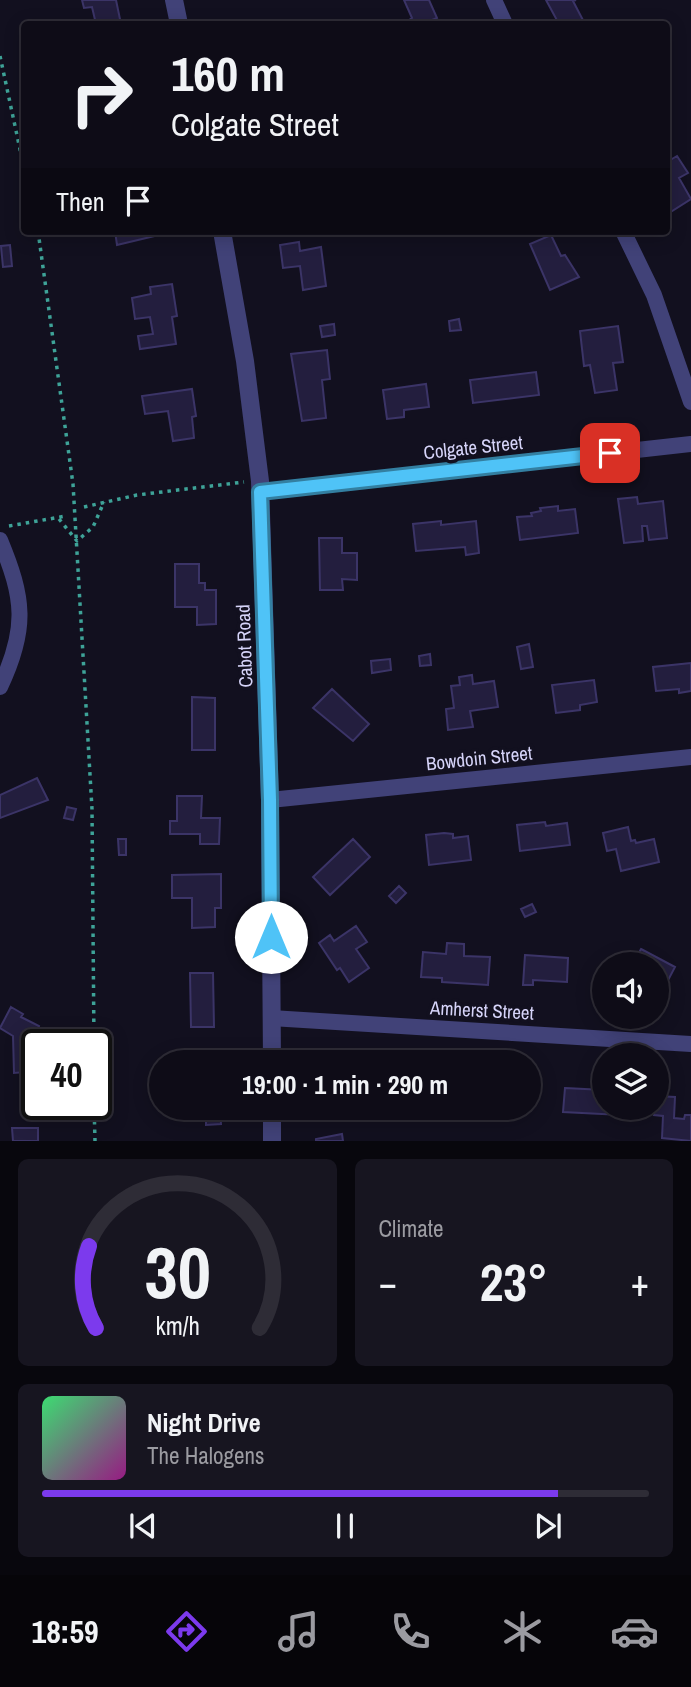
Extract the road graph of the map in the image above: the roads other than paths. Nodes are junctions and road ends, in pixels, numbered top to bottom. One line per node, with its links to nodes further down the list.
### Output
1 (174, 0): 3 (street)
2 (494, 0): 4 (street)
3 (178, 21)
4 (504, 21)
5 (223, 235): 9 (street, Cabot Road)
6 (625, 235): 7 (street)
7 (691, 401)
8 (691, 444): 9 (street, Colgate Street)
9 (260, 486): 13 (street, Cabot Road)
10 (0, 540): 11 (street)
11 (0, 687)
12 (691, 757): 13 (street, Bowdoin Street)
13 (270, 800): 14 (street, Cabot Road)
14 (271, 1018): 15 (street, Amherst Street); 16 (street, Cabot Road)
15 (691, 1044)
16 (272, 1050)
17 (272, 1120): 18 (street)
18 (272, 1141)

